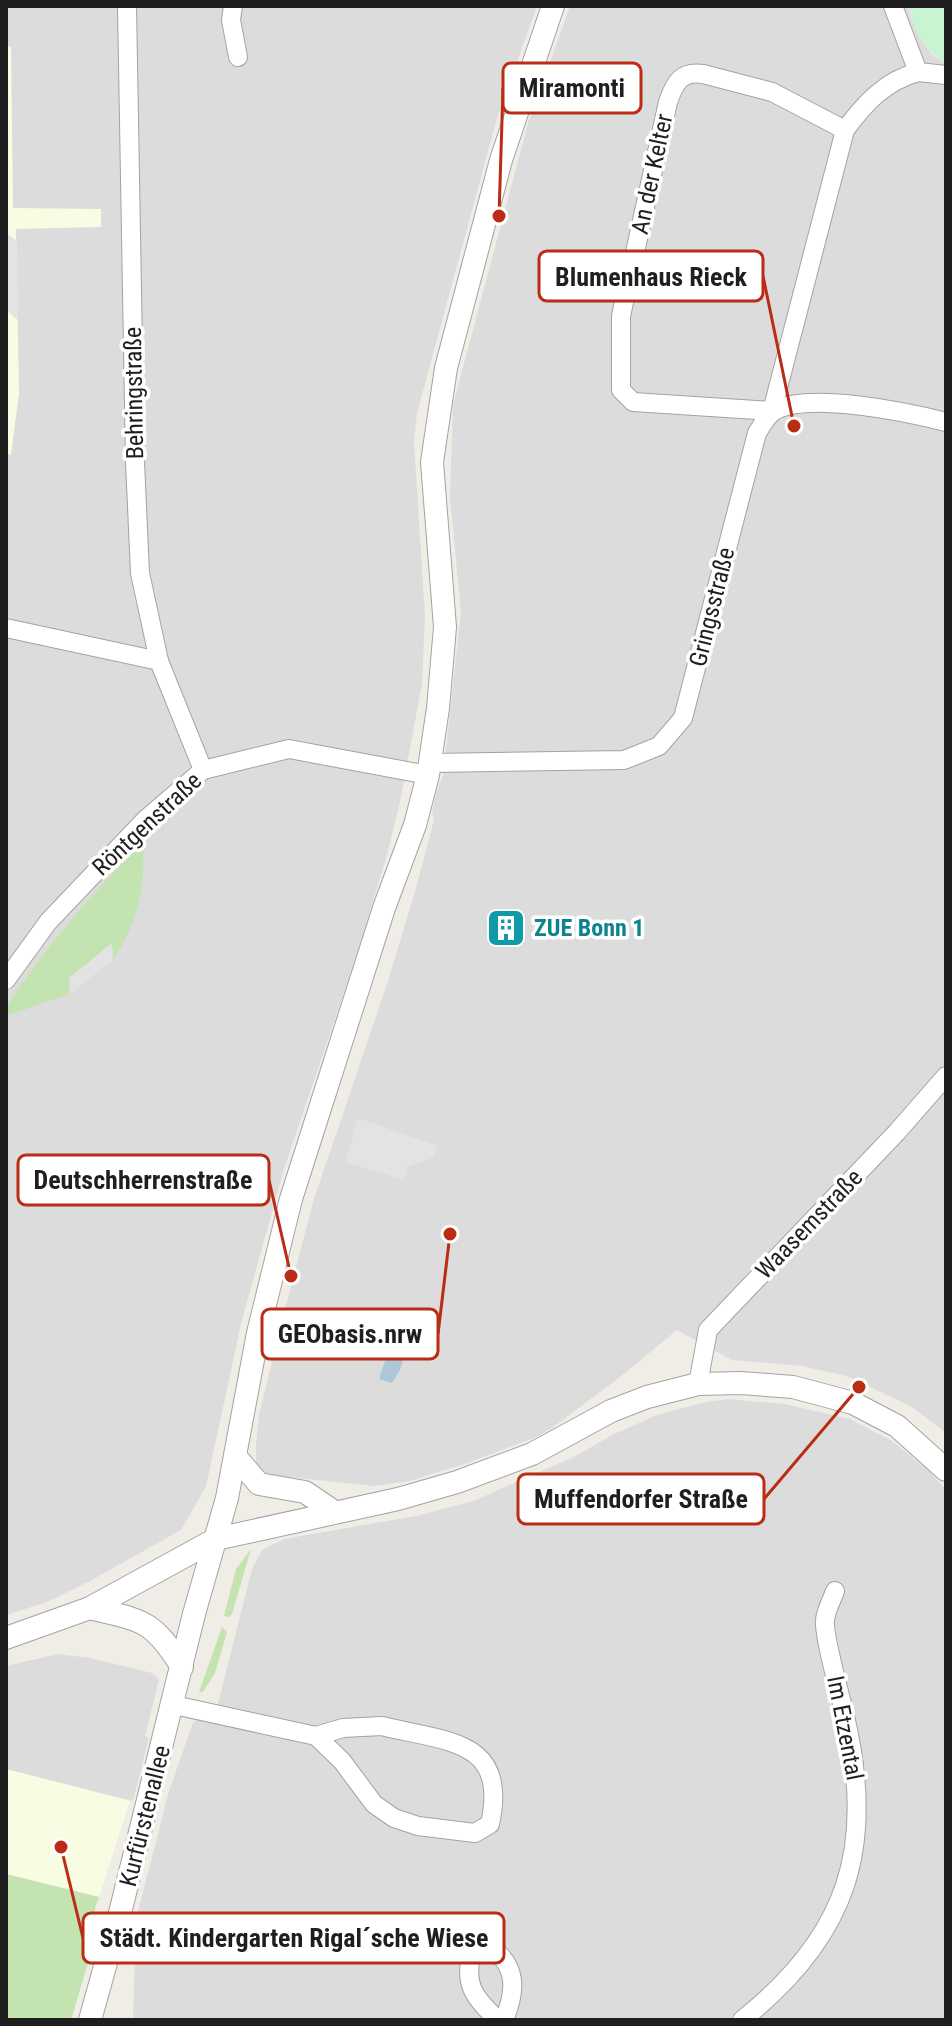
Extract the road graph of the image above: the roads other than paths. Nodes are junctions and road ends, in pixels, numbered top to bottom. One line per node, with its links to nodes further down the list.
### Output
1 (127, 6): 12 (street, Behringstraße)
2 (233, 6): 5 (street)
3 (553, 6): 13 (street, Kurfürstenallee)
4 (893, 6): 6 (street)
5 (238, 57)
6 (918, 72): 7 (street); 8 (street)
7 (946, 75)
8 (845, 130): 9 (street, Gringsstraße); 9 (street, An der Kelter)
9 (772, 411): 10 (street); 13 (street, Gringsstraße)
10 (946, 422)
11 (6, 628): 12 (street)
12 (159, 661): 14 (street, Behringstraße)
13 (429, 769): 14 (street, Röntgenstraße); 18 (street, Kurfürstenallee)
14 (203, 770): 15 (street, Röntgenstraße)
15 (6, 980)
16 (946, 1076): 17 (street, Waasemstraße)
17 (698, 1384): 19 (street); 20 (street)
18 (235, 1456): 20 (street); 21 (street, Kurfürstenallee)
19 (944, 1464)
20 (333, 1511): 21 (street)
21 (216, 1539): 23 (street); 25 (street, Kurfürstenallee)
22 (835, 1591): 29 (street, Im Etzental)
23 (90, 1608): 24 (street); 25 (street)
24 (6, 1638)
25 (182, 1667): 26 (street, Kurfürstenallee)
26 (174, 1705): 27 (street); 28 (street, Kurfürstenallee)
27 (316, 1736): 27 (street)
28 (90, 2020)
29 (742, 2020)

